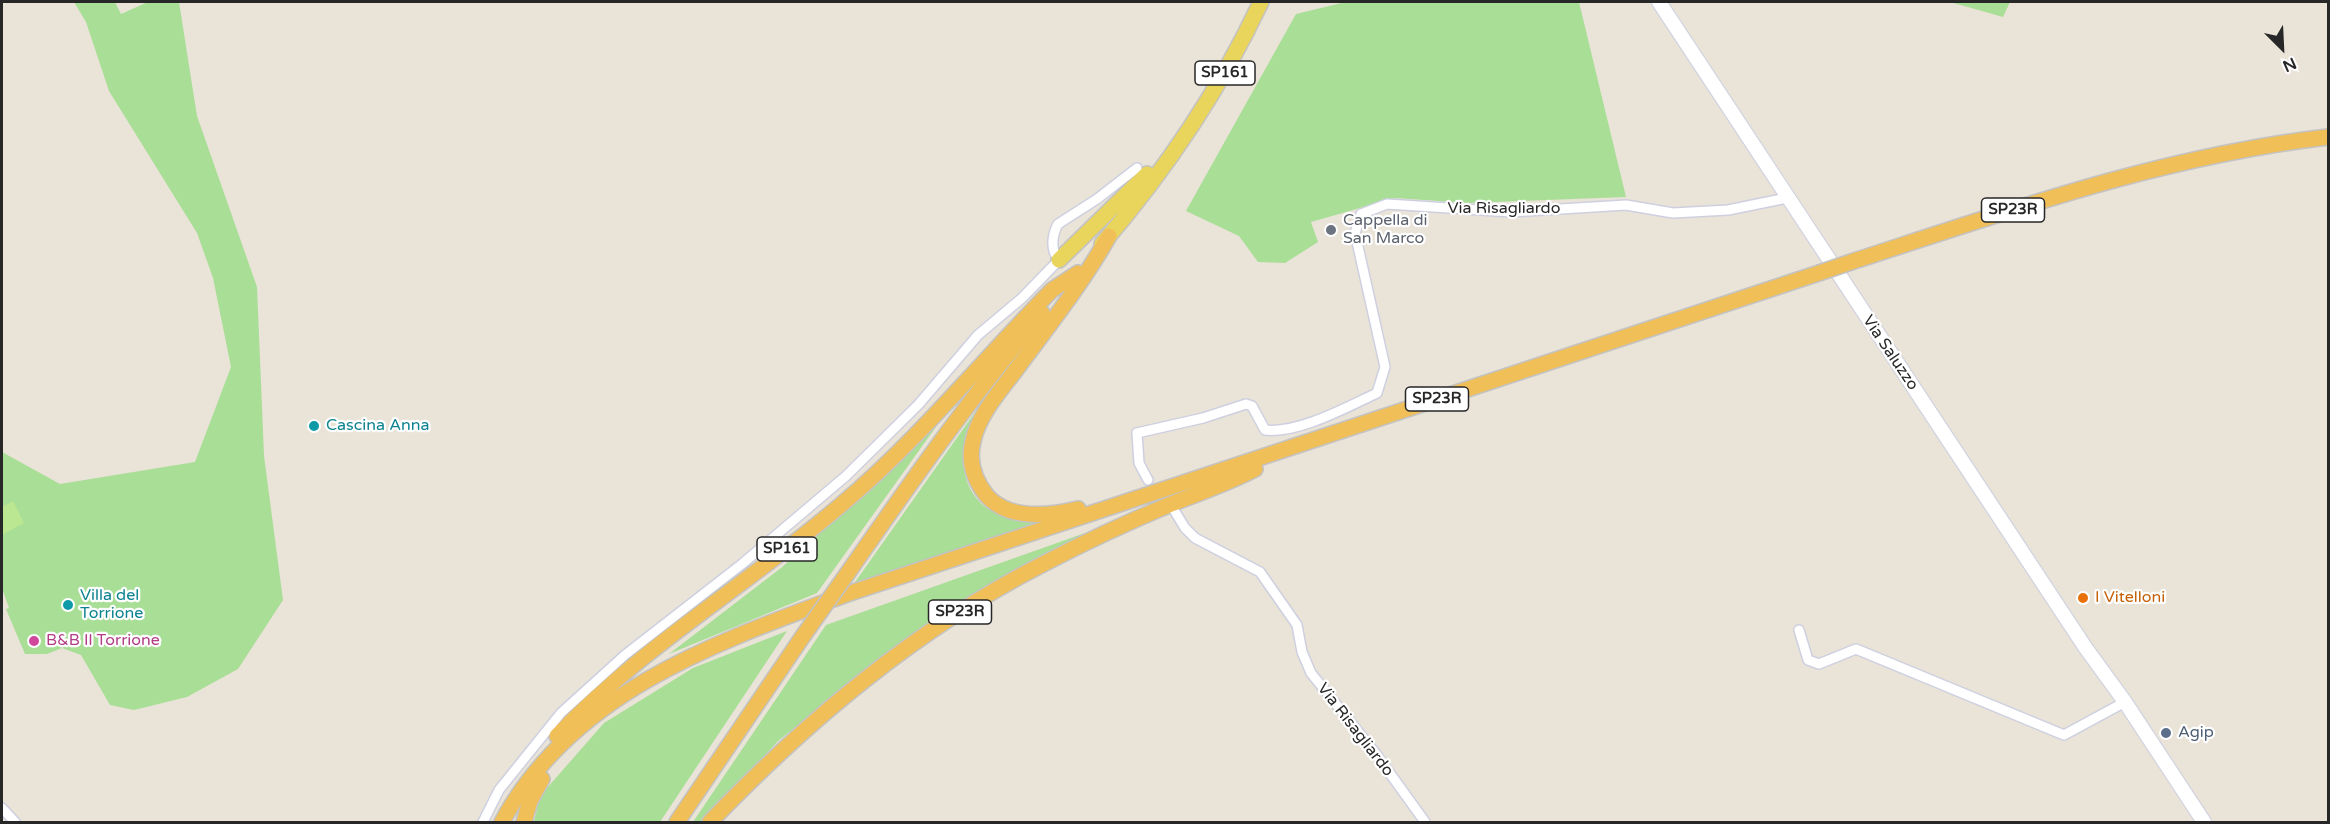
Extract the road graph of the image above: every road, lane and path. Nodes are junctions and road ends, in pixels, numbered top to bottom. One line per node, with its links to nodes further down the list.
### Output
1 (1260, 2): 4 (main road, SP161)
2 (1659, 2): 7 (main road, Via Saluzzo)
3 (2328, 137): 10 (highway, SP23R)
4 (1181, 140): 8 (main road, SP161); 9 (main road)
5 (2328, 146): 10 (highway, SP23R)
6 (1137, 168): 9 (street)
7 (1787, 198): 15 (street, Via Risagliardo); 18 (main road, Via Saluzzo)
8 (1109, 236): 11 (main road, SP161); 13 (highway, SP161)
9 (1059, 260): 21 (street)
10 (1853, 266): 12 (highway, SP23R, bridge)
11 (1078, 273): 22 (highway, SP161); 25 (highway, SP161, bridge)
12 (1637, 338): 13 (highway, SP23R); 14 (highway, SP23R)
13 (1240, 465): 23 (highway, SP23R)
14 (1255, 469): 24 (highway, SP23R); 26 (highway, SP23R)
15 (1148, 480)
16 (1174, 510): 27 (street, Via Risagliardo)
17 (1799, 630): 18 (street)
18 (2126, 702): 28 (main road, Via Saluzzo)
19 (2, 808): 20 (street)
20 (15, 822)
21 (483, 822)
22 (496, 822)
23 (502, 822)
24 (524, 822)
25 (677, 822)
26 (710, 822)
27 (1425, 822)
28 (2204, 822)

